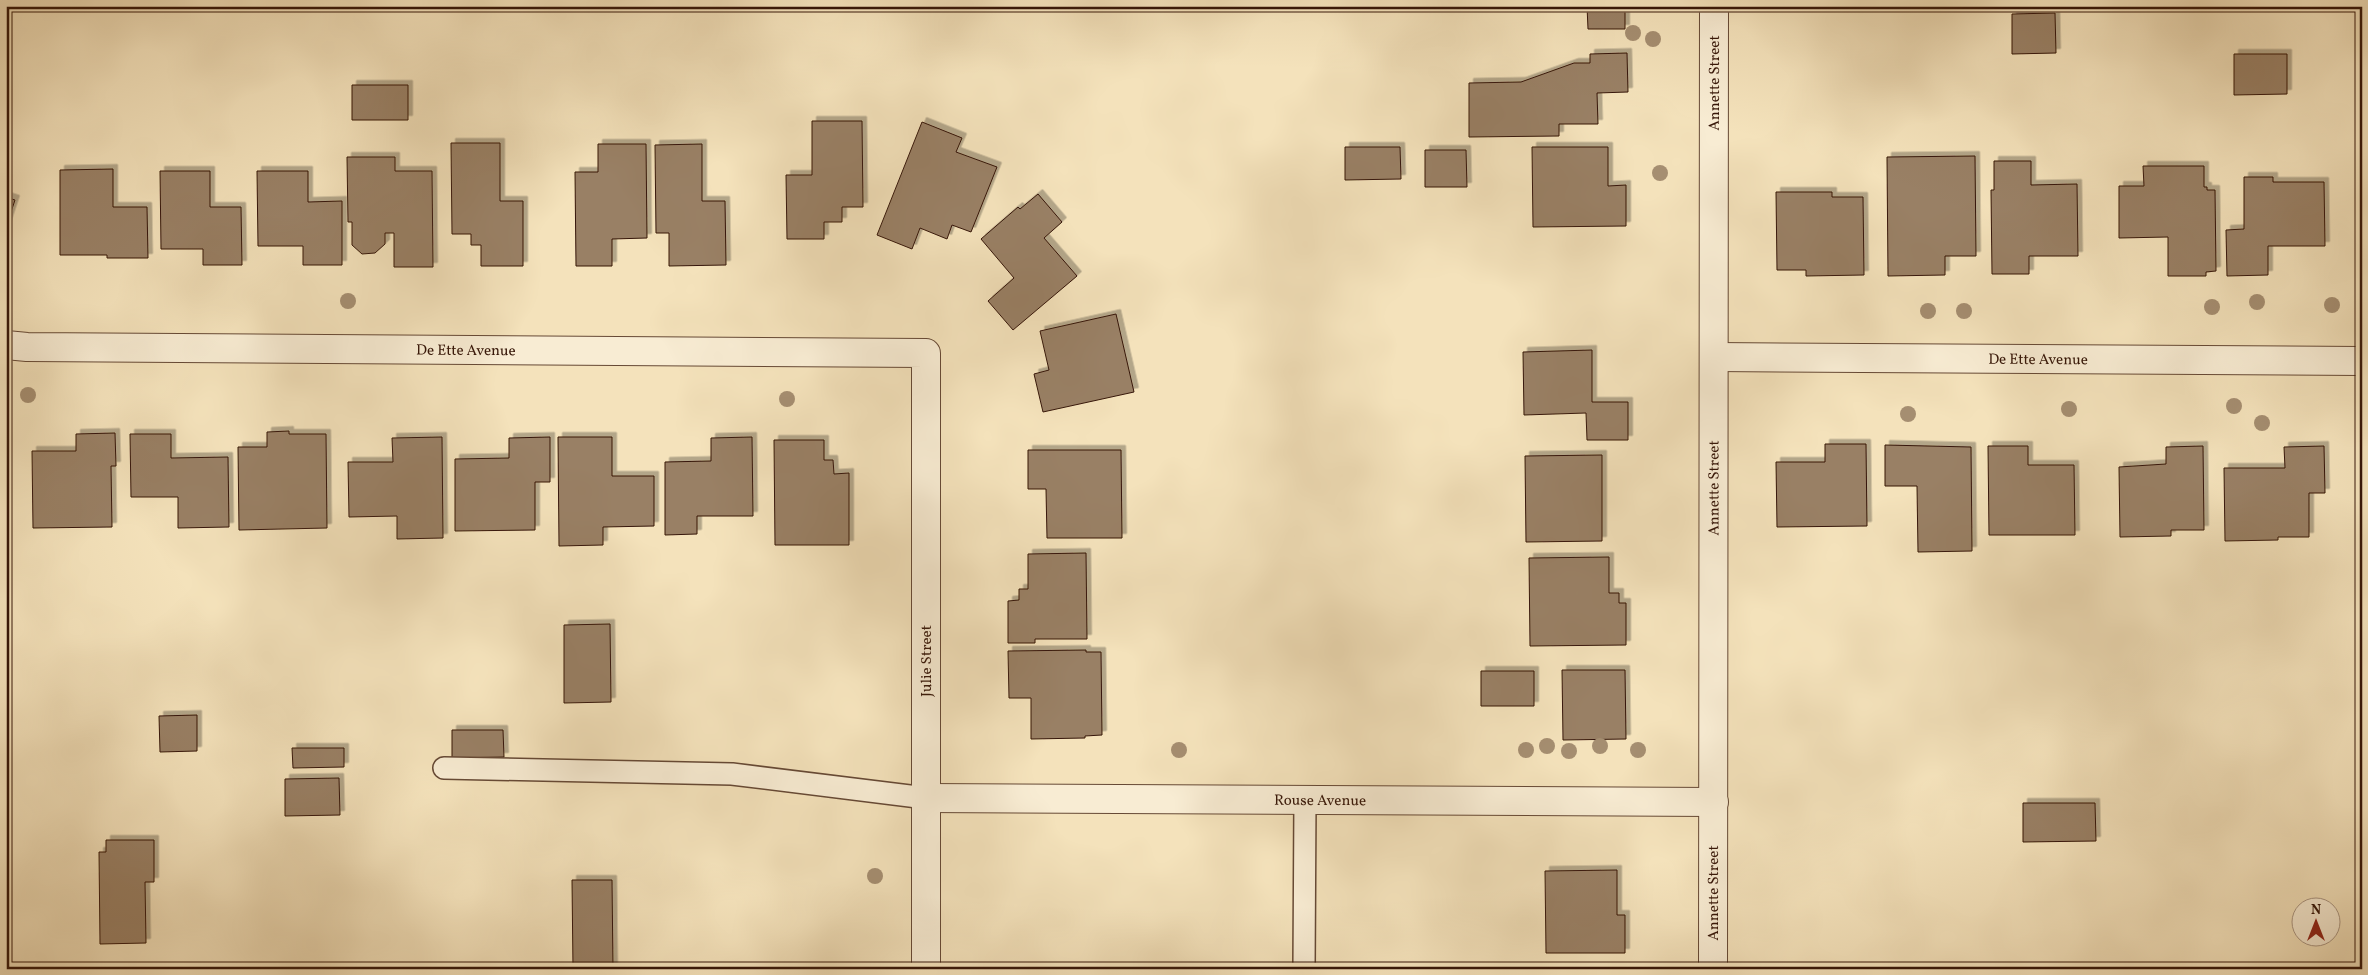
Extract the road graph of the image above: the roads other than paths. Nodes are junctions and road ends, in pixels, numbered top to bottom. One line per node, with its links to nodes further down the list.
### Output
1 (1714, 6): 4 (street, Annette Street)
2 (6, 345): 3 (street, De Ette Avenue)
3 (926, 353): 7 (street, Julie Street)
4 (1714, 357): 5 (street, De Ette Avenue); 9 (street, Annette Street)
5 (2362, 361)
6 (444, 768): 7 (lane)
7 (926, 798): 8 (street, Rouse Avenue); 10 (street, Julie Street)
8 (1305, 799): 9 (street, Rouse Avenue); 11 (lane)
9 (1714, 802): 12 (street, Annette Street)
10 (926, 969)
11 (1304, 969)
12 (1713, 969)

